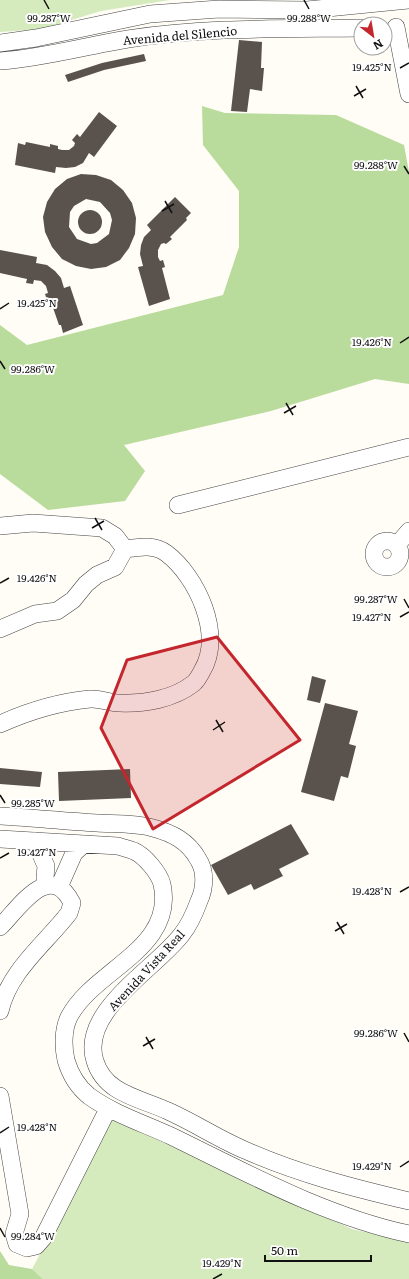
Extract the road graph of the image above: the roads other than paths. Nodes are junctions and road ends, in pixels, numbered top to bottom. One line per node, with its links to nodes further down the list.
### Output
1 (409, 0): 4 (street, Avenida del Silencio)
2 (397, 27): 6 (street)
3 (353, 28): 5 (street, Avenida del Silencio)
4 (0, 43)
5 (0, 61)
6 (409, 94)
7 (409, 447): 8 (street)
8 (178, 505)
9 (0, 526): 12 (street)
10 (409, 530): 11 (street)
11 (397, 545)
12 (125, 549): 13 (street); 14 (street)
13 (0, 630)
14 (0, 724)
15 (0, 816): 22 (street, Avenida Vista Real)
16 (0, 839): 17 (street, Avenida Vista Real)
17 (35, 841): 18 (street, Avenida Vista Real); 19 (street)
18 (84, 844): 19 (street); 21 (street, Avenida Vista Real)
19 (53, 886): 20 (street); 23 (street)
20 (0, 927)
21 (122, 964): 22 (street); 25 (street, Avenida Vista Real)
22 (142, 975): 26 (street, Avenida Vista Real)
23 (0, 1011)
24 (0, 1096): 25 (street)
25 (108, 1109): 27 (street, Avenida Vista Real)
26 (247, 1151): 27 (street); 28 (street, Avenida Vista Real)
27 (238, 1168): 29 (street, Avenida Vista Real)
28 (303, 1174): 29 (street); 30 (street, Avenida Vista Real)
29 (294, 1195): 31 (street, Avenida Vista Real)
30 (409, 1201)
31 (409, 1234)

